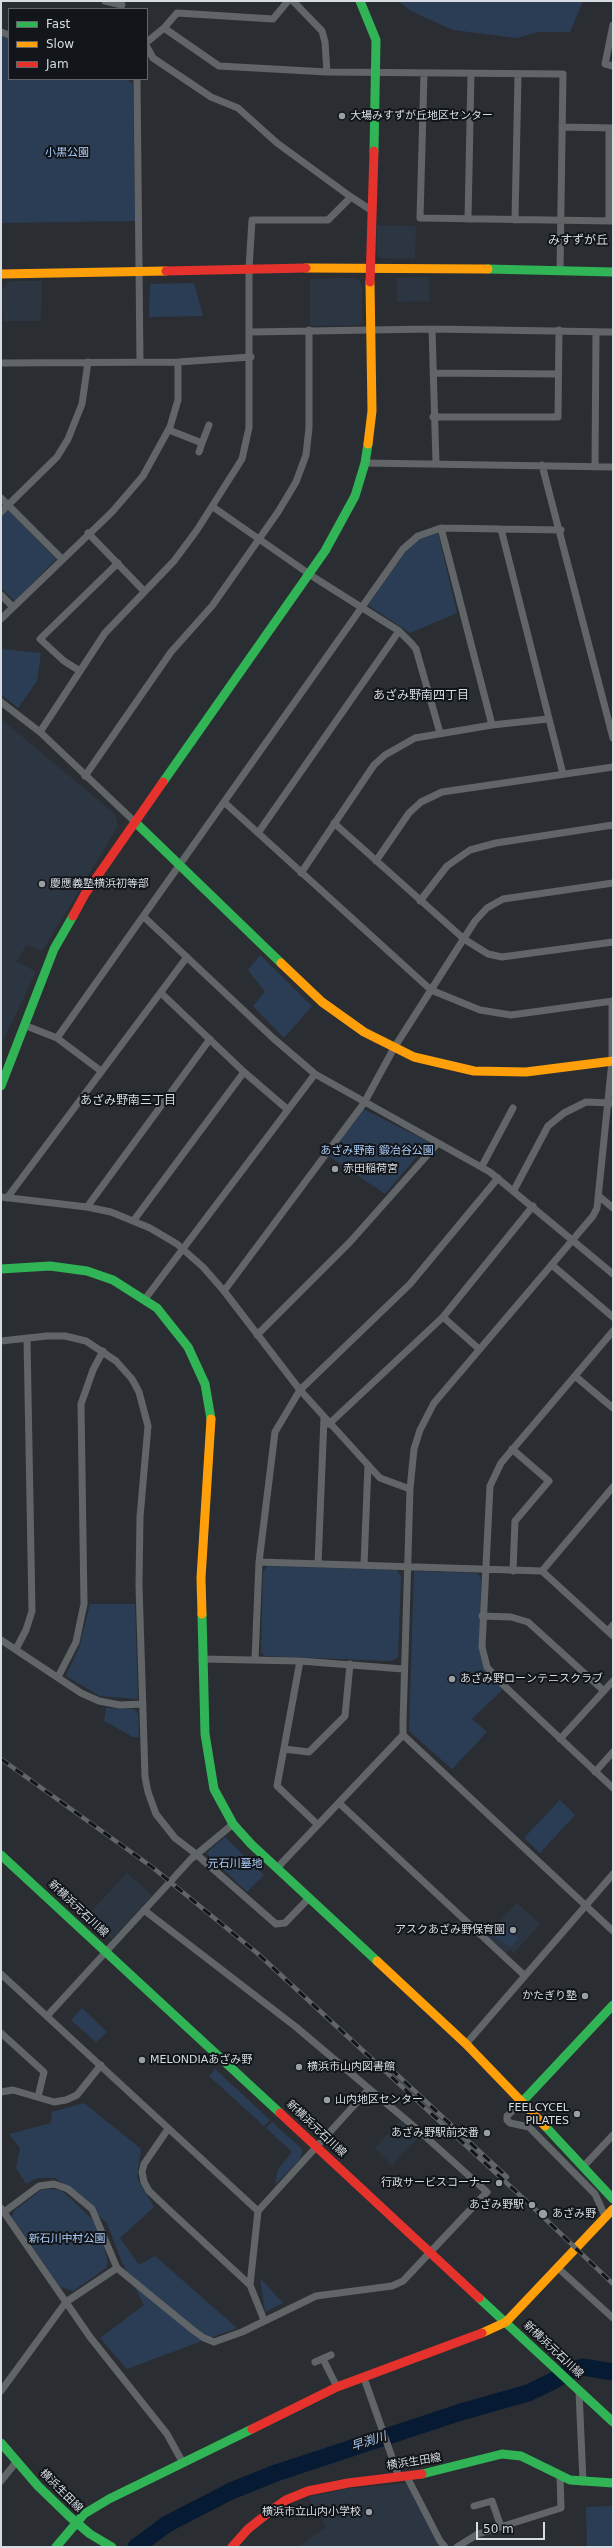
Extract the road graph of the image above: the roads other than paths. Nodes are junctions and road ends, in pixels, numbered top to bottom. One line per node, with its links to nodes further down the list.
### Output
1 (105, 1): 5 (street)
2 (288, 1): 7 (street)
3 (293, 1): 12 (street)
4 (360, 1): 11 (street)
5 (123, 5)
6 (613, 25): 10 (street)
7 (164, 28): 8 (street); 12 (street)
8 (148, 41)
9 (148, 49): 19 (street)
10 (613, 66)
11 (376, 71): 12 (street); 13 (street); 20 (street)
12 (327, 72)
13 (424, 73): 14 (street); 21 (street)
14 (472, 73): 15 (street); 21 (street)
15 (518, 75): 17 (street); 22 (street)
16 (137, 80): 27 (street)
17 (562, 126): 18 (street); 23 (street)
18 (611, 128): 24 (street)
19 (351, 197): 20 (street); 26 (street)
20 (371, 210): 25 (street)
21 (468, 219): 22 (street)
22 (515, 220): 23 (street)
23 (561, 220): 24 (street); 28 (street)
24 (611, 221)
25 (370, 267): 26 (street); 28 (street); 33 (street)
26 (249, 269): 27 (street); 35 (street)
27 (140, 271): 30 (street); 39 (street)
28 (560, 271): 29 (street)
29 (613, 272)
30 (1, 274)
31 (432, 329): 33 (street); 34 (street); 43 (street)
32 (309, 330): 33 (street); 35 (street); 63 (street)
33 (370, 330): 50 (street)
34 (559, 330): 36 (street); 44 (street)
35 (250, 332): 38 (street)
36 (596, 332): 37 (street); 53 (street)
37 (613, 332)
38 (251, 357): 41 (street); 57 (street)
39 (140, 361): 40 (street); 41 (street)
40 (88, 362): 42 (street); 56 (street)
41 (178, 362): 47 (street)
42 (1, 363)
43 (433, 373): 44 (street); 45 (street)
44 (557, 374): 45 (street)
45 (433, 417): 51 (street)
46 (210, 425): 48 (street)
47 (168, 430): 48 (street); 62 (street)
48 (202, 443): 49 (street)
49 (198, 452)
50 (365, 463): 51 (street); 66 (street)
51 (436, 463): 52 (street)
52 (542, 465): 53 (street); 61 (street)
53 (595, 467): 54 (street)
54 (613, 467)
55 (1, 498): 56 (street)
56 (8, 505): 58 (street); 64 (street)
57 (213, 507): 63 (street); 67 (street)
58 (1, 512)
59 (441, 528): 60 (street); 70 (street); 76 (street)
60 (501, 529): 61 (street); 75 (street)
61 (561, 530): 79 (street)
62 (88, 533): 64 (street); 65 (street)
63 (260, 539): 66 (street); 82 (street)
64 (62, 559): 69 (street)
65 (118, 563): 67 (street); 73 (street)
66 (309, 574): 70 (street); 84 (street)
67 (144, 591): 73 (street)
68 (1, 595): 69 (street)
69 (13, 607): 71 (street)
70 (360, 608): 72 (street); 83 (street)
71 (1, 619)
72 (399, 631): 78 (street); 87 (street)
73 (80, 671): 77 (street)
74 (1, 702): 77 (street)
75 (548, 719): 76 (street); 81 (street)
76 (492, 725): 78 (street)
77 (40, 732): 82 (street)
78 (440, 733): 85 (street)
79 (613, 738)
80 (613, 767): 81 (street)
81 (563, 774): 88 (street)
82 (85, 776): 84 (street)
83 (224, 802): 87 (street); 89 (street)
84 (135, 822): 89 (street); 100 (street)
85 (334, 823): 88 (street); 90 (street)
86 (613, 826): 92 (street)
87 (258, 833): 90 (street)
88 (376, 861): 92 (street)
89 (180, 866): 93 (street); 103 (street)
90 (301, 873): 97 (street)
91 (613, 883): 94 (street)
92 (420, 901): 94 (street)
93 (144, 917): 96 (street); 101 (street)
94 (464, 939): 95 (street); 97 (street)
95 (613, 942)
96 (187, 957): 98 (street); 107 (street)
97 (431, 990): 99 (street); 103 (street)
98 (162, 993): 102 (street); 105 (street)
99 (612, 1001): 104 (street)
100 (24, 1025): 101 (street); 108 (street)
101 (57, 1038): 105 (street)
102 (210, 1039): 106 (street); 120 (street)
103 (394, 1048): 104 (street); 109 (street)
104 (613, 1061): 110 (street)
105 (101, 1071): 118 (street)
106 (244, 1072): 112 (street); 122 (street)
107 (315, 1074): 109 (street); 112 (street)
108 (1, 1086)
109 (364, 1103): 113 (street); 128 (street)
110 (611, 1103): 116 (street); 117 (street)
111 (513, 1108): 114 (street)
112 (287, 1109): 124 (street)
113 (438, 1143): 114 (street); 133 (street)
114 (482, 1166): 115 (street)
115 (498, 1178): 116 (street); 139 (street)
116 (514, 1190): 119 (street)
117 (600, 1197): 121 (street); 123 (street)
118 (4, 1198): 120 (street)
119 (533, 1206): 123 (street); 130 (street)
120 (87, 1207): 122 (street)
121 (613, 1208)
122 (134, 1220): 124 (street)
123 (573, 1239): 125 (street); 127 (street)
124 (184, 1249): 128 (street); 129 (street)
125 (552, 1264): 131 (street); 136 (street)
126 (1, 1269): 129 (street)
127 (612, 1270)
128 (224, 1291): 133 (street)
129 (145, 1299): 158 (street)
130 (443, 1317): 136 (street); 141 (street)
131 (613, 1317)
132 (613, 1331): 138 (street)
133 (257, 1335): 139 (street)
134 (27, 1338): 135 (street); 137 (street); 157 (street)
135 (1, 1341)
136 (479, 1349): 145 (street)
137 (103, 1351): 163 (street); 166 (street)
138 (575, 1376): 140 (street); 142 (street)
139 (300, 1390): 141 (street); 146 (street)
140 (613, 1408)
141 (327, 1421): 143 (street); 147 (street)
142 (512, 1450): 150 (street); 151 (street)
143 (368, 1465): 145 (street); 148 (street)
144 (613, 1487): 152 (street)
145 (410, 1489): 149 (street)
146 (259, 1562): 147 (street); 159 (street)
147 (318, 1564): 148 (street)
148 (364, 1565): 149 (street)
149 (407, 1567): 150 (street); 162 (street)
150 (484, 1569): 151 (street); 153 (street)
151 (513, 1571): 152 (street)
152 (542, 1571): 155 (street)
153 (482, 1616): 165 (street); 168 (street)
154 (613, 1625): 155 (street)
155 (610, 1634)
156 (1, 1640): 157 (street)
157 (16, 1649): 163 (street)
158 (202, 1660): 159 (street); 174 (street)
159 (255, 1660): 160 (street)
160 (300, 1661): 161 (street); 169 (street)
161 (350, 1664): 162 (street); 169 (street)
162 (404, 1669): 167 (street)
163 (58, 1677): 166 (street)
164 (613, 1681): 165 (street)
165 (604, 1691): 168 (street)
166 (143, 1704): 177 (street)
167 (403, 1735): 173 (street); 181 (street)
168 (560, 1739): 171 (street)
169 (284, 1749): 175 (street)
170 (613, 1752): 171 (street)
171 (595, 1772): 172 (street)
172 (613, 1788)
173 (339, 1803): 175 (street); 184 (street)
174 (233, 1824): 177 (street); 178 (street)
175 (317, 1824): 178 (street)
176 (1, 1855): 197 (street, 新横浜元石川線)
177 (194, 1856): 180 (street); 182 (street)
178 (277, 1868): 180 (street)
179 (613, 1874): 181 (street)
180 (309, 1898): 189 (street)
181 (585, 1904): 183 (street); 184 (street)
182 (144, 1910): 187 (street); 191 (street)
183 (613, 1931)
184 (524, 1975): 189 (street)
185 (2, 1976): 187 (street)
186 (613, 2005): 194 (street)
187 (48, 2016): 190 (street)
188 (1, 2033): 193 (street)
189 (466, 2044): 194 (street)
190 (101, 2065): 193 (street); 195 (street)
191 (369, 2089): 197 (street); 204 (street)
192 (1, 2092): 193 (street)
193 (38, 2097)
194 (522, 2102): 198 (street); 203 (street)
195 (168, 2129): 202 (street); 207 (street)
196 (613, 2135): 198 (street)
197 (317, 2146): 202 (street); 204 (street, 新横浜元石川線)
198 (583, 2167): 199 (street)
199 (613, 2199)
200 (613, 2209): 203 (street)
201 (2, 2210): 205 (street); 208 (street)
202 (258, 2211): 207 (street)
203 (605, 2216): 206 (street)
204 (430, 2252): 210 (street); 211 (street, 新横浜元石川線)
205 (117, 2268): 208 (street); 210 (street)
206 (558, 2268): 209 (street); 211 (street)
207 (250, 2285): 210 (street)
208 (66, 2302): 217 (street); 222 (street)
209 (613, 2318)
210 (264, 2320)
211 (506, 2322): 215 (street); 218 (street, 新横浜元石川線)
212 (331, 2355): 213 (street)
213 (322, 2359): 214 (street); 216 (street)
214 (315, 2362)
215 (364, 2378): 216 (street); 223 (street)
216 (337, 2387): 222 (street)
217 (1, 2391)
218 (579, 2391): 219 (street, 新横浜元石川線); 226 (street)
219 (613, 2422)
220 (1, 2443): 221 (street, 横浜生田線)
221 (17, 2461): 225 (street); 229 (street, 横浜生田線)
222 (183, 2463): 229 (street)
223 (403, 2477): 224 (street, 横浜生田線); 233 (street, 横浜生田線); 234 (street)
224 (560, 2477): 226 (street, 横浜生田線); 230 (street)
225 (1, 2481)
226 (582, 2482): 227 (street, 横浜生田線)
227 (613, 2483)
228 (474, 2506): 230 (street)
229 (76, 2523): 231 (street); 232 (street, 横浜生田線)
230 (501, 2527): 235 (street)
231 (56, 2547)
232 (112, 2547)
233 (232, 2547)
234 (445, 2547)
235 (457, 2547)

